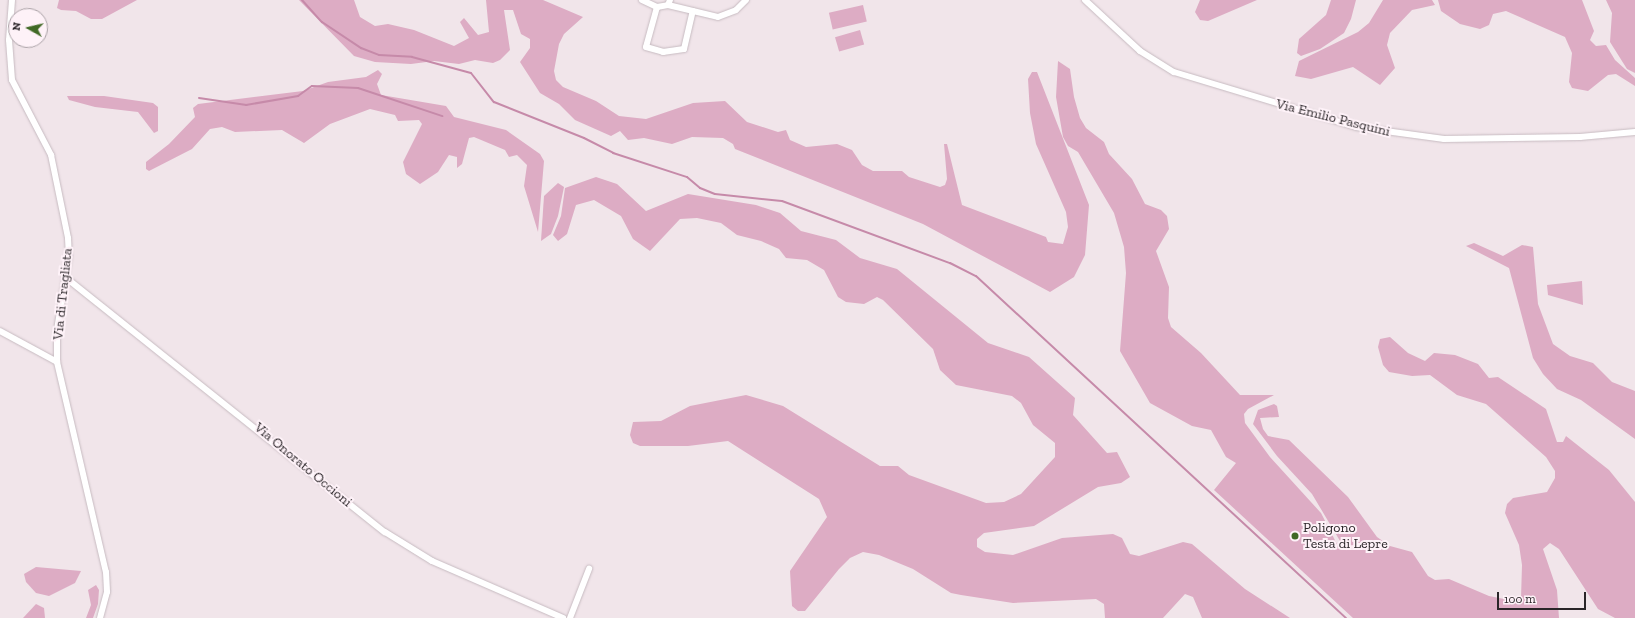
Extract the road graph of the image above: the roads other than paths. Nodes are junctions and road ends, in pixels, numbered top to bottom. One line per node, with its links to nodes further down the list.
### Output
1 (12, 0): 9 (street, Via di Tragliata)
2 (642, 0): 6 (street)
3 (746, 0): 7 (street)
4 (1085, 0): 8 (street, Via Emilio Pasquini)
5 (669, 2): 6 (street); 7 (street)
6 (657, 7): 7 (street)
7 (693, 11)
8 (1635, 132)
9 (65, 277): 11 (street, Via di Tragliata); 14 (street, Via Onorato Occioni)
10 (0, 331): 11 (street)
11 (57, 362): 13 (street, Via di Tragliata)
12 (590, 569): 15 (street)
13 (100, 618)
14 (563, 618)
15 (570, 618)

